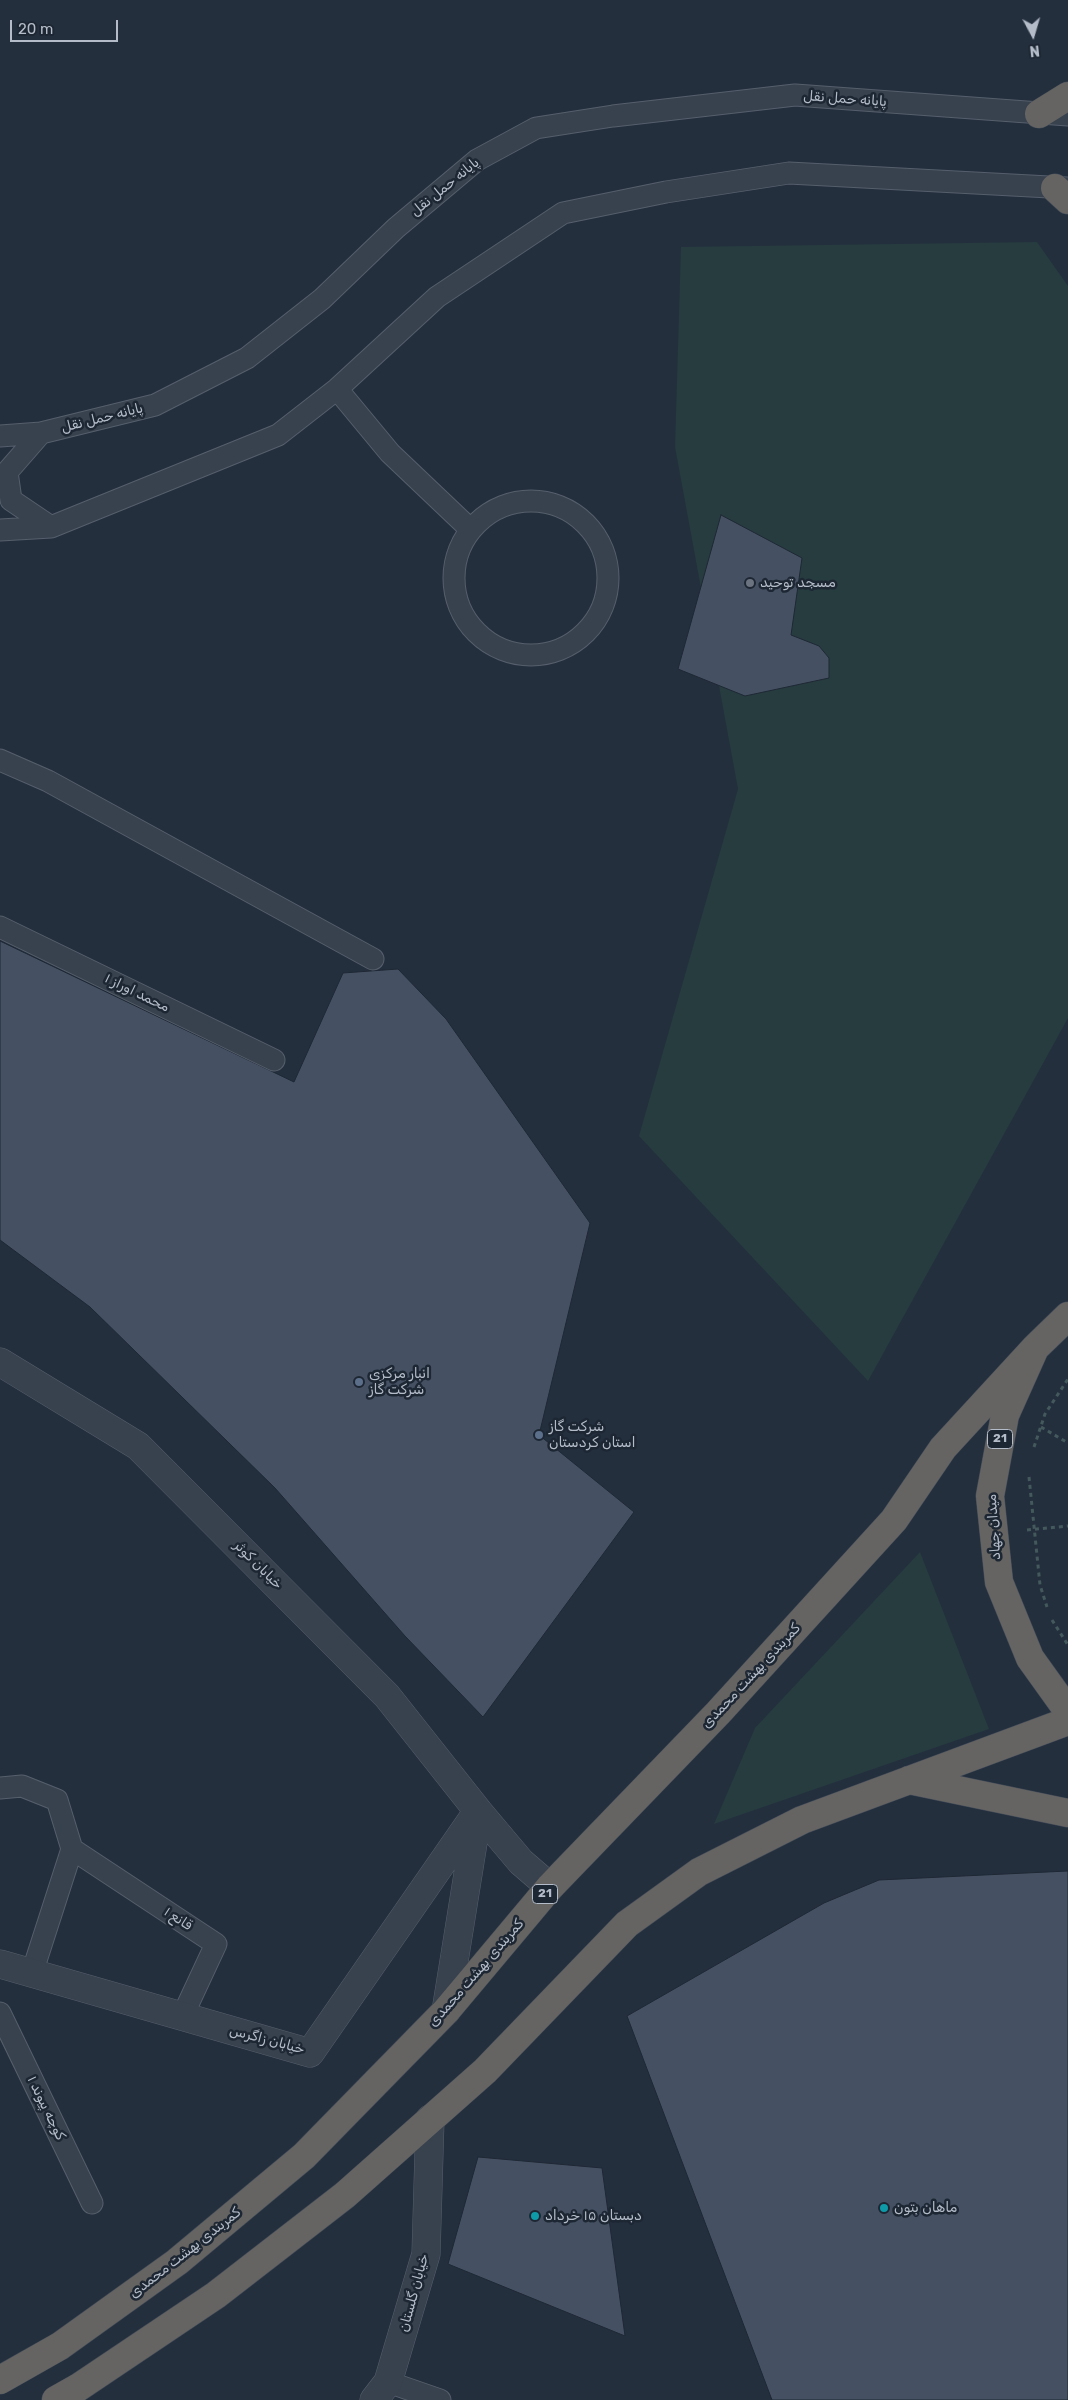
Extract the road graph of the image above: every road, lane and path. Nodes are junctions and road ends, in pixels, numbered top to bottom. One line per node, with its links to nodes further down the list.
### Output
1 (1068, 96): 2 (highway)
2 (1039, 114): 3 (lane, پایانه حمل نقل); 6 (lane, پایانه حمل نقل)
3 (1068, 114)
4 (1064, 192): 5 (lane)
5 (337, 389): 8 (lane); 9 (lane)
6 (41, 433): 7 (lane, پایانه حمل نقل); 8 (lane)
7 (0, 436)
8 (51, 527): 10 (lane)
9 (470, 529): 9 (lane)
10 (0, 530)
11 (0, 760): 13 (lane)
12 (0, 927): 14 (lane, محمد اوراز ۱)
13 (373, 959)
14 (274, 1060)
15 (1068, 1316): 16 (highway, میدان جهاد / 21)
16 (1034, 1348): 23 (highway, میدان جهاد / 21); 34 (highway, کمربندی بهشت محمدی / 21)
17 (0, 1362): 31 (street, خیابان کوثر)
18 (1068, 1379): 19 (path)
19 (1033, 1452)
20 (1028, 1468): 22 (path)
21 (1068, 1526): 22 (path)
22 (1034, 1530): 23 (path); 24 (path)
23 (994, 1534): 27 (highway, میدان جهاد / 21)
24 (1047, 1609)
25 (1050, 1617): 26 (path)
26 (1068, 1645)
27 (1068, 1712)
28 (1068, 1721): 29 (highway)
29 (909, 1780): 32 (highway); 40 (highway)
30 (0, 1788): 33 (lane)
31 (478, 1811): 34 (street, خیابان کوثر); 37 (street); 39 (street, خیابان زاگرس)
32 (1068, 1813)
33 (72, 1849): 36 (lane); 39 (lane, قانع ۱)
34 (550, 1887): 37 (highway, کمربندی بهشت محمدی / 21)
35 (0, 1964): 36 (street, خیابان زاگرس)
36 (32, 1973): 39 (street, خیابان زاگرس)
37 (446, 2011): 42 (highway, کمربندی بهشت محمدی / 21)
38 (0, 2014): 41 (lane, کوچه پیوند ۱)
39 (182, 2017)
40 (430, 2119): 43 (street, خیابان گلستان); 44 (highway)
41 (92, 2204)
42 (0, 2380)
43 (381, 2391): 45 (lane)
44 (56, 2400)
45 (440, 2400)

